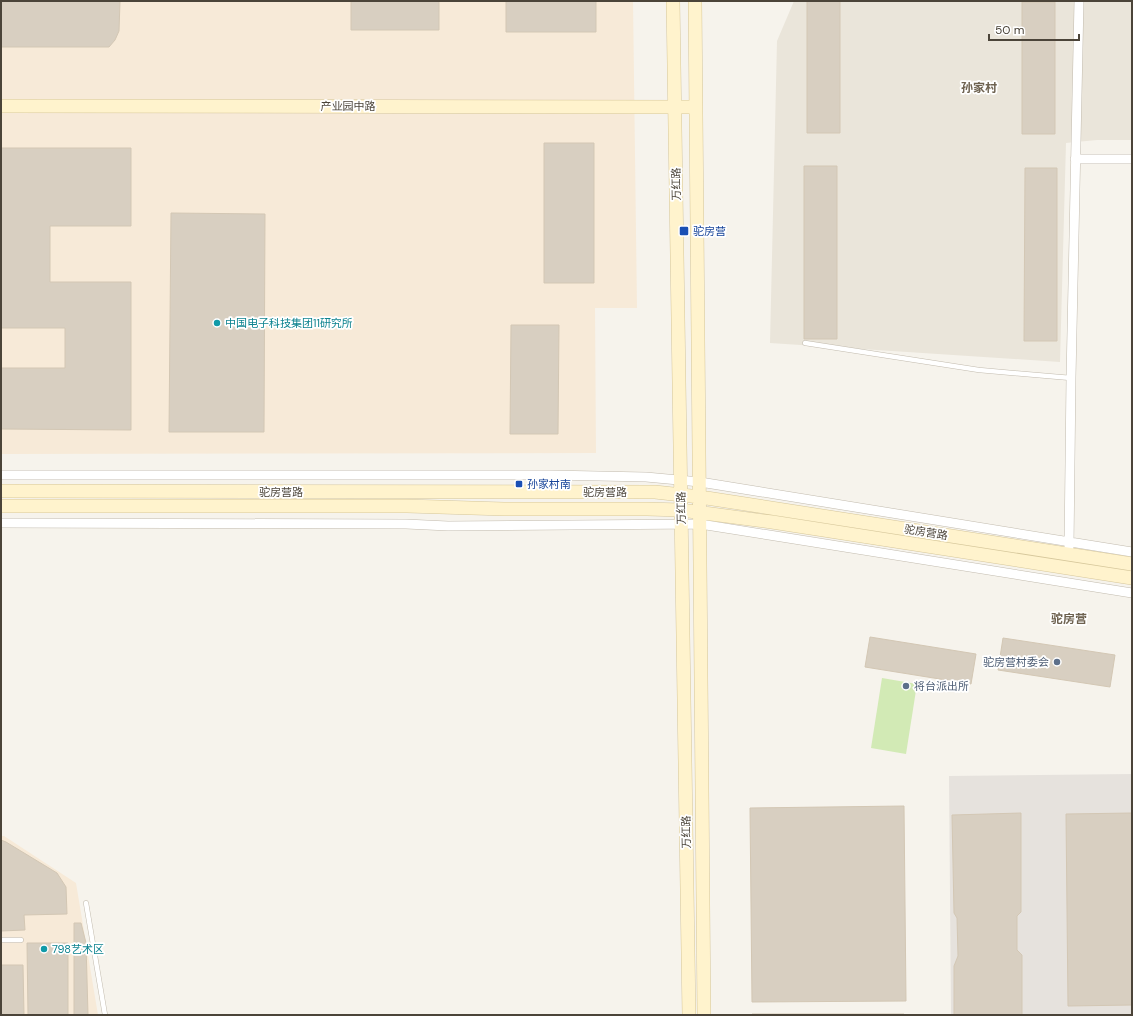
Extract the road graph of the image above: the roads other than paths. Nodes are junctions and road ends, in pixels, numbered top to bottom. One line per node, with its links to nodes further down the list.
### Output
1 (673, 1): 5 (street, 万红路)
2 (695, 1): 6 (street, 万红路)
3 (1079, 1): 7 (street)
4 (1, 106): 5 (street, 产业园中路)
5 (675, 106): 6 (street, 产业园中路); 12 (street, 万红路)
6 (696, 107): 13 (street, 万红路)
7 (1075, 159): 8 (street); 10 (street)
8 (1132, 159)
9 (805, 342): 10 (lane)
10 (1071, 378): 22 (street)
11 (1, 475): 12 (street)
12 (681, 480): 13 (street); 15 (street, 万红路)
13 (700, 482): 16 (street, 万红路); 22 (street)
14 (1, 491): 15 (street, 驼房营路)
15 (681, 495): 16 (street, 驼房营路); 18 (street, 万红路)
16 (700, 497): 19 (street, 万红路); 22 (street, 驼房营路)
17 (1, 506): 18 (street, 驼房营路)
18 (681, 510): 19 (street, 驼房营路); 21 (street, 万红路)
19 (700, 518): 21 (street); 25 (street, 驼房营路); 26 (street); 32 (street, 万红路)
20 (1, 523): 21 (street)
21 (682, 524): 31 (street, 万红路)
22 (1069, 548): 23 (street); 24 (street, 驼房营路)
23 (1132, 552)
24 (1132, 564)
25 (1132, 578)
26 (1132, 593)
27 (86, 903): 30 (lane)
28 (1, 940): 29 (lane)
29 (21, 940)
30 (105, 1015)
31 (689, 1015)
32 (704, 1015)

